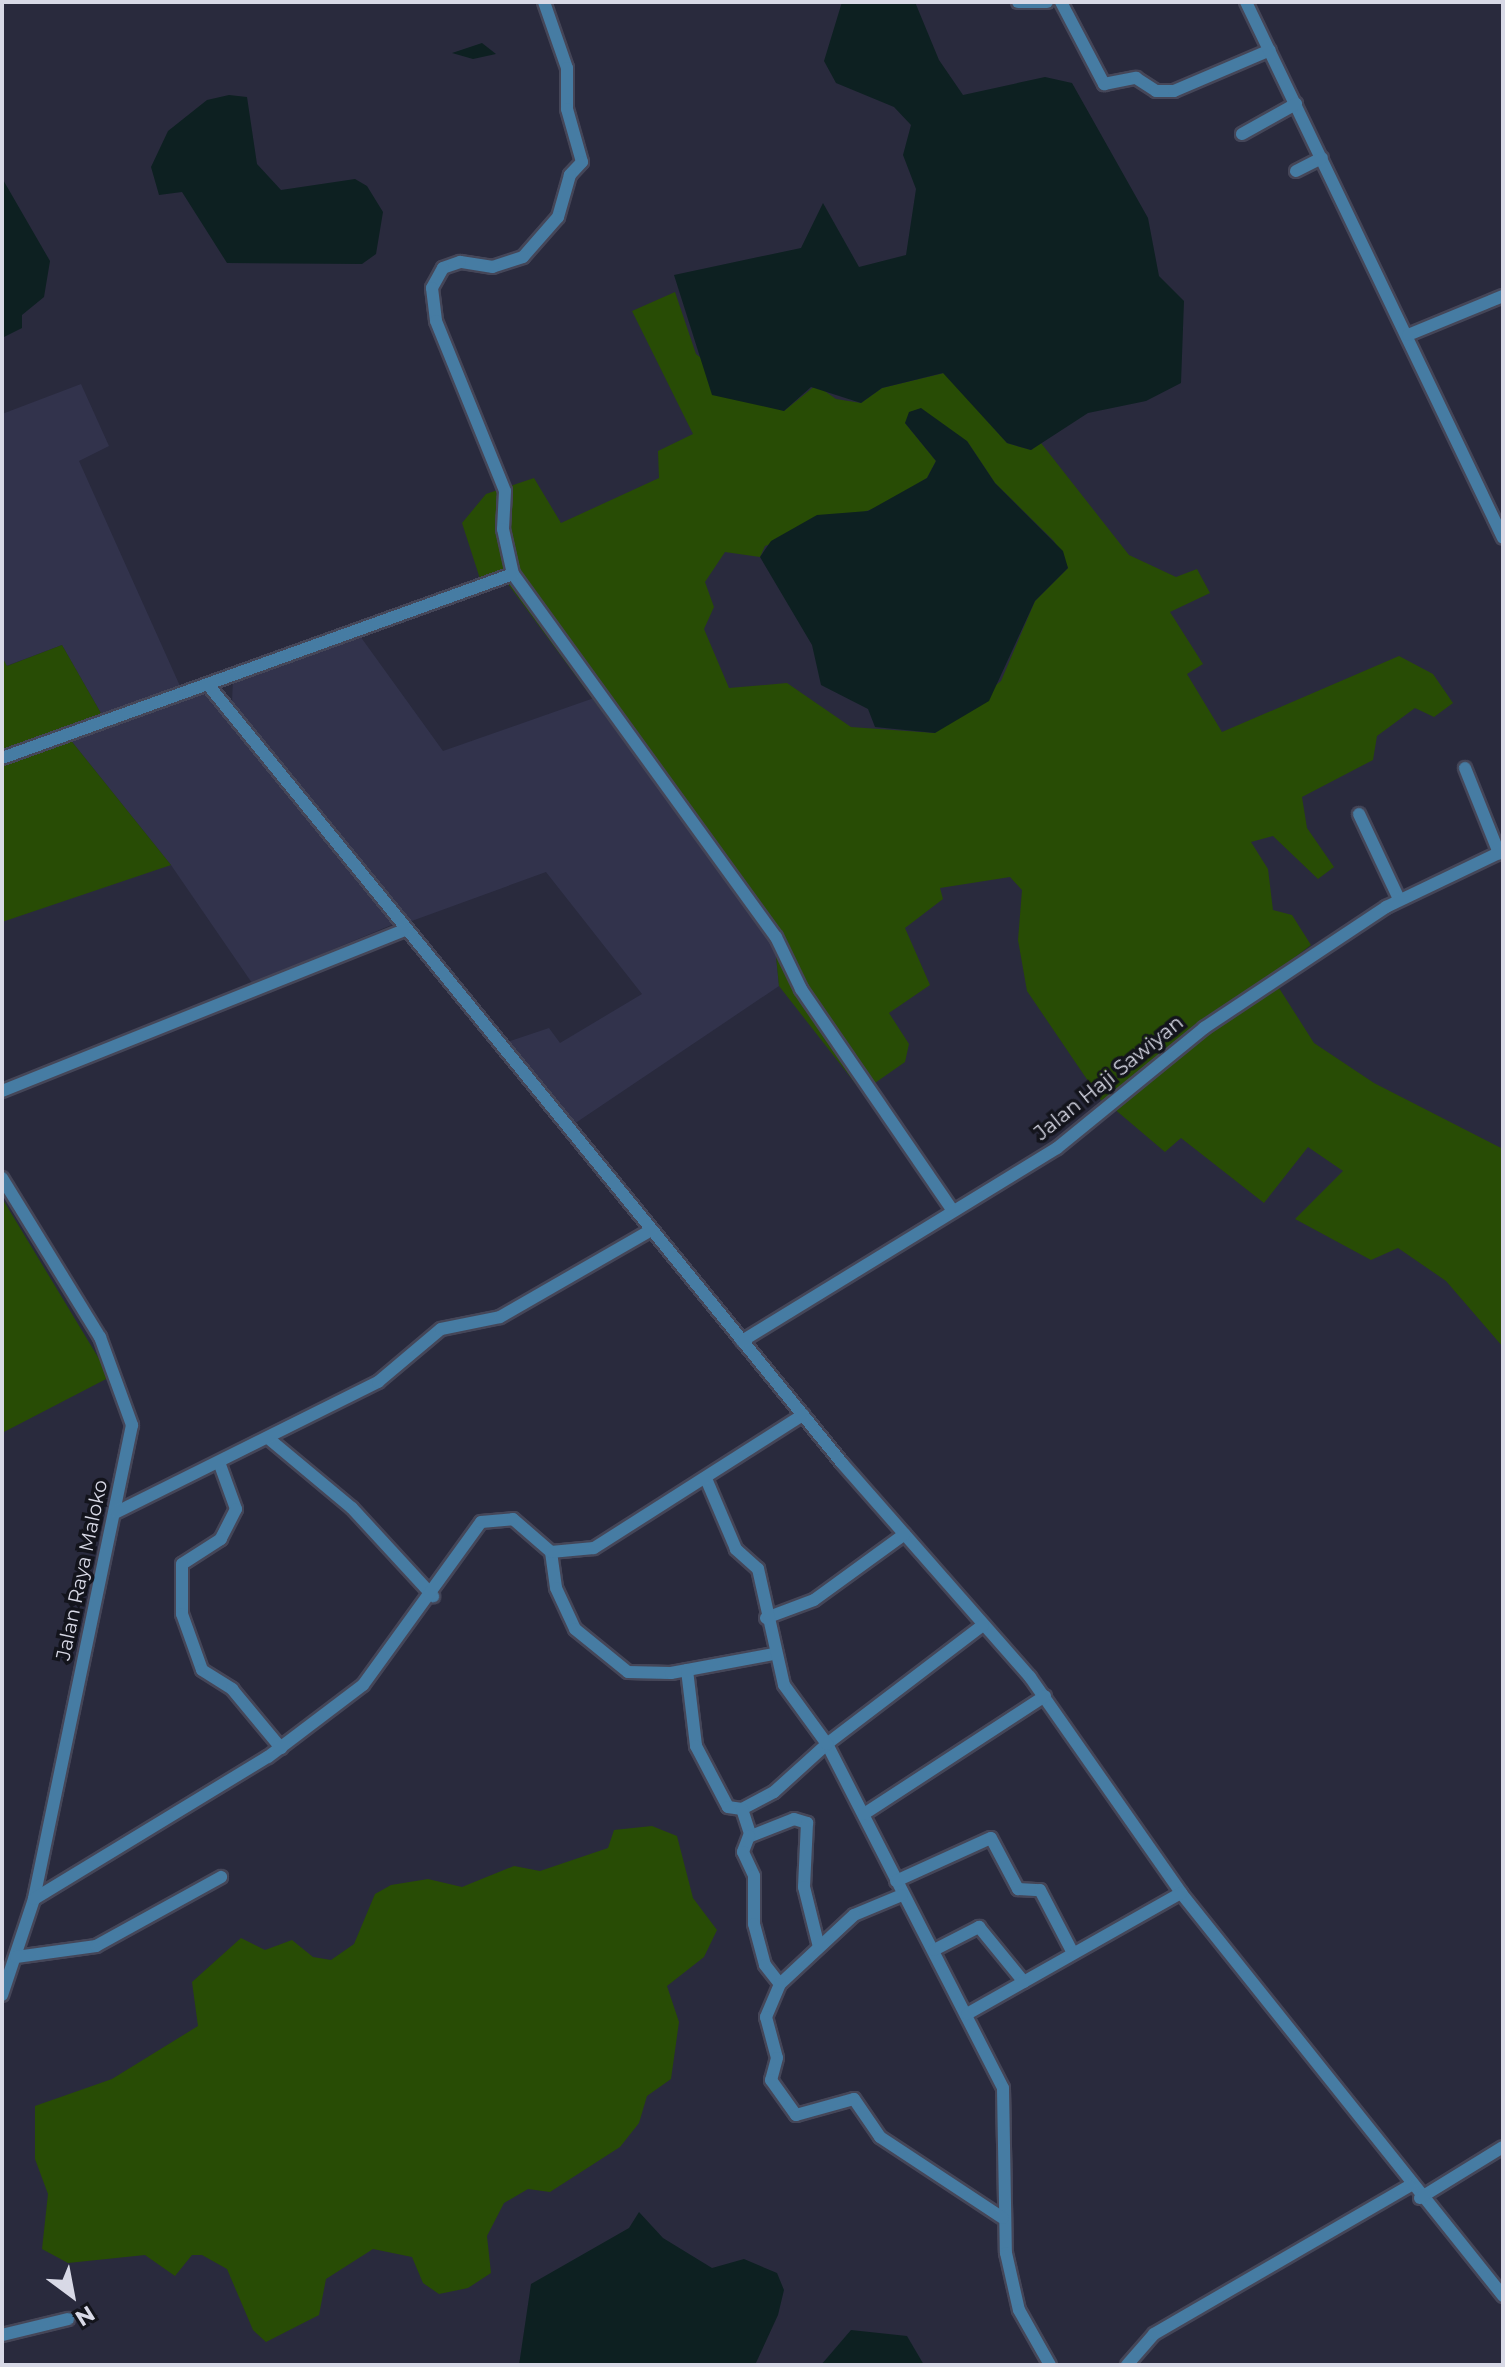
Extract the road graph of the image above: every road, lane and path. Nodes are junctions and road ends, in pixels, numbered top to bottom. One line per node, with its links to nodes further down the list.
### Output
1 (544, 2): 14 (street)
2 (1018, 2): 3 (street)
3 (1047, 2)
4 (1061, 2): 6 (street)
5 (1246, 2): 6 (street)
6 (1270, 50): 7 (street)
7 (1296, 104): 8 (street); 9 (street)
8 (1242, 134)
9 (1322, 158): 10 (street); 12 (street)
10 (1296, 171)
11 (1503, 296): 12 (street)
12 (1408, 335): 13 (street)
13 (1503, 538)
14 (513, 574): 15 (street); 24 (street)
15 (209, 686): 16 (street); 21 (street)
16 (2, 758)
17 (1465, 768): 19 (street)
18 (1359, 814): 20 (street)
19 (1501, 852): 20 (street, Jalan Haji Sawiyan)
20 (1399, 899): 24 (street, Jalan Haji Sawiyan)
21 (405, 930): 22 (street); 25 (street)
22 (2, 1091)
23 (2, 1178): 31 (street, Jalan Raya Maloko)
24 (951, 1208): 26 (street, Jalan Haji Sawiyan)
25 (651, 1230): 26 (street); 28 (street)
26 (742, 1341): 27 (street)
27 (803, 1415): 30 (street); 32 (street)
28 (268, 1438): 29 (street); 34 (street)
29 (219, 1462): 31 (street); 41 (street)
30 (707, 1481): 33 (street); 35 (street)
31 (117, 1512): 49 (street, Jalan Raya Maloko)
32 (905, 1534): 35 (street); 36 (street)
33 (551, 1552): 34 (street); 38 (street)
34 (433, 1596): 41 (street)
35 (766, 1618): 37 (street)
36 (983, 1625): 39 (street); 40 (street)
37 (774, 1654): 38 (street); 40 (street)
38 (687, 1670): 42 (street)
39 (1045, 1696): 43 (street); 47 (street)
40 (827, 1744): 42 (street); 43 (street)
41 (281, 1748): 49 (street)
42 (742, 1809): 44 (street)
43 (864, 1814): 46 (street)
44 (749, 1836): 50 (street); 55 (street)
45 (221, 1877): 53 (street)
46 (896, 1881): 48 (street); 52 (street)
47 (1181, 1893): 52 (street); 59 (street)
48 (902, 1895): 50 (street); 51 (street)
49 (34, 1899): 53 (street, Jalan Raya Maloko)
50 (819, 1947): 55 (street)
51 (934, 1950): 54 (street); 57 (street)
52 (1073, 1953): 54 (street)
53 (16, 1957): 56 (street, Jalan Raya Maloko)
54 (1024, 1982): 57 (street)
55 (780, 1984): 61 (street)
56 (2, 1995)
57 (967, 2014): 61 (street)
58 (1503, 2147): 60 (street)
59 (1409, 2186): 60 (street); 66 (street)
60 (1420, 2198): 62 (street)
61 (1003, 2218): 65 (street)
62 (1503, 2296)
63 (68, 2319): 64 (street)
64 (2, 2335)
65 (1050, 2365)
66 (1127, 2365)

